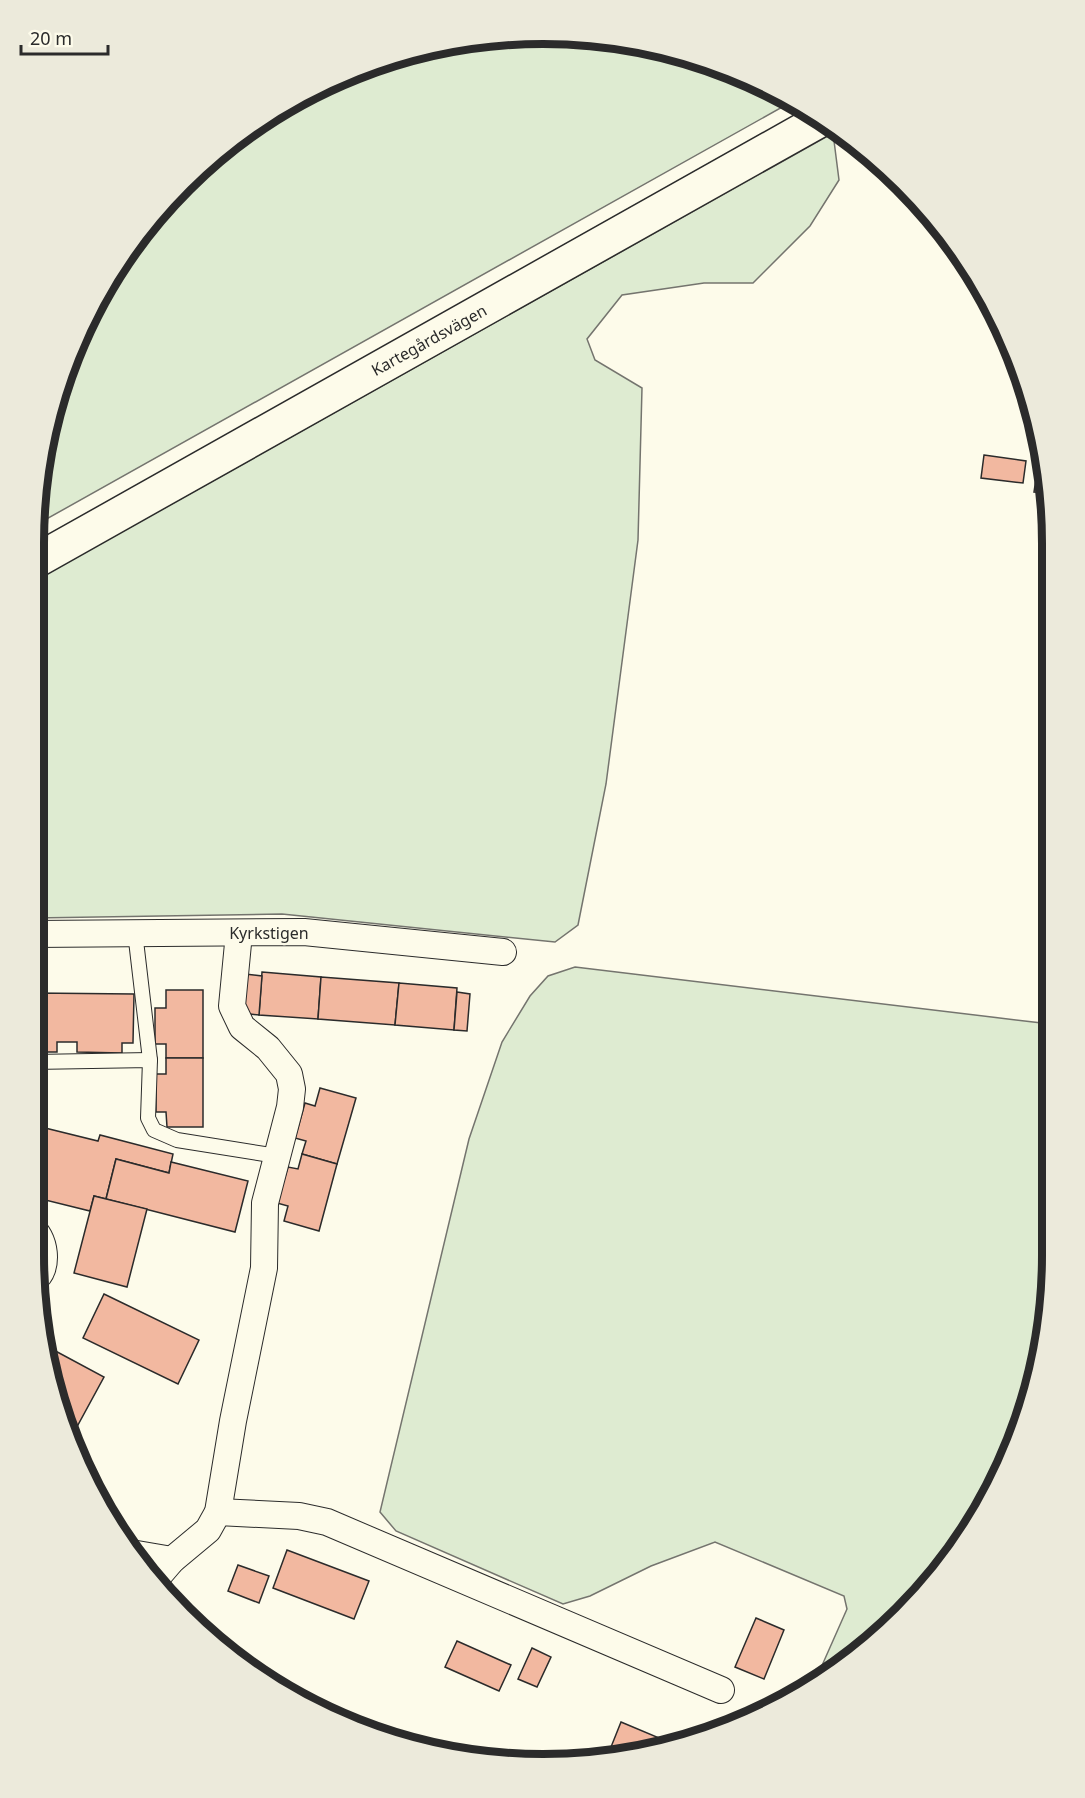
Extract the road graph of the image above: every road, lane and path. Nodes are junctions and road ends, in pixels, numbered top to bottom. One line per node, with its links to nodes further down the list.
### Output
1 (814, 124): 2 (street, Kartegårdsvägen)
2 (44, 556)
3 (135, 932): 4 (street, Kyrkstigen); 5 (street, Kyrkstigen); 7 (lane)
4 (239, 933): 6 (street, Kyrkstigen); 9 (street)
5 (44, 934)
6 (503, 952)
7 (150, 1060): 8 (lane); 9 (lane)
8 (44, 1062)
9 (277, 1156): 12 (street)
10 (44, 1234): 11 (lane)
11 (45, 1275)
12 (218, 1512): 14 (street); 16 (street)
13 (144, 1555): 14 (street)
14 (172, 1560): 15 (street)
15 (159, 1575)
16 (721, 1690)

